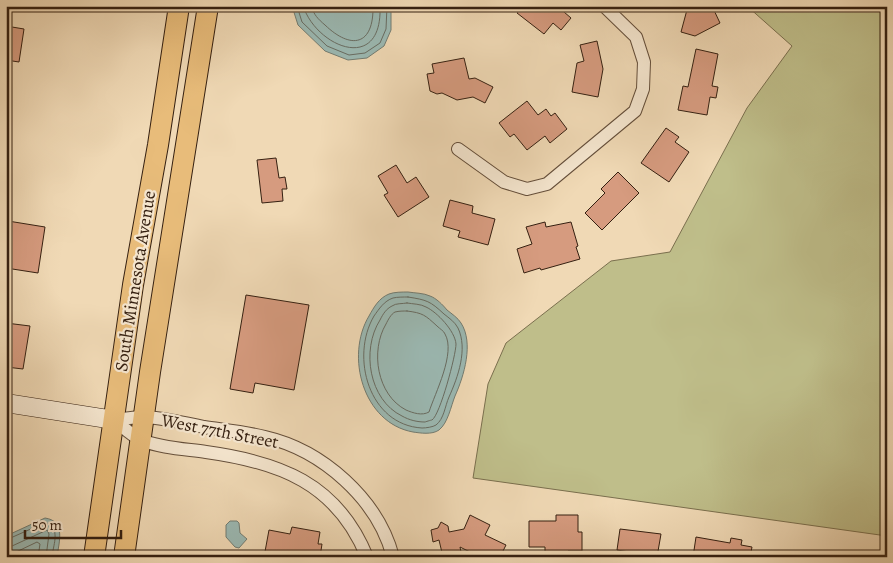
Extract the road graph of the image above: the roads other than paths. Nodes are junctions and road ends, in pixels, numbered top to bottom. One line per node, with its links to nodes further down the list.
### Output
1 (178, 6): 7 (main road, South Minnesota Avenue)
2 (208, 6): 6 (main road, South Minnesota Avenue)
3 (604, 6): 4 (street)
4 (458, 149)
5 (6, 403): 7 (street, West 77th Street)
6 (144, 417): 7 (street, West 77th Street); 8 (main road, South Minnesota Avenue); 12 (street, West 77th Street)
7 (114, 420): 8 (street, West 77th Street); 9 (main road, South Minnesota Avenue)
8 (141, 440): 10 (main road, South Minnesota Avenue); 11 (street, West 77th Street)
9 (94, 557)
10 (124, 557)
11 (366, 557)
12 (393, 557)

